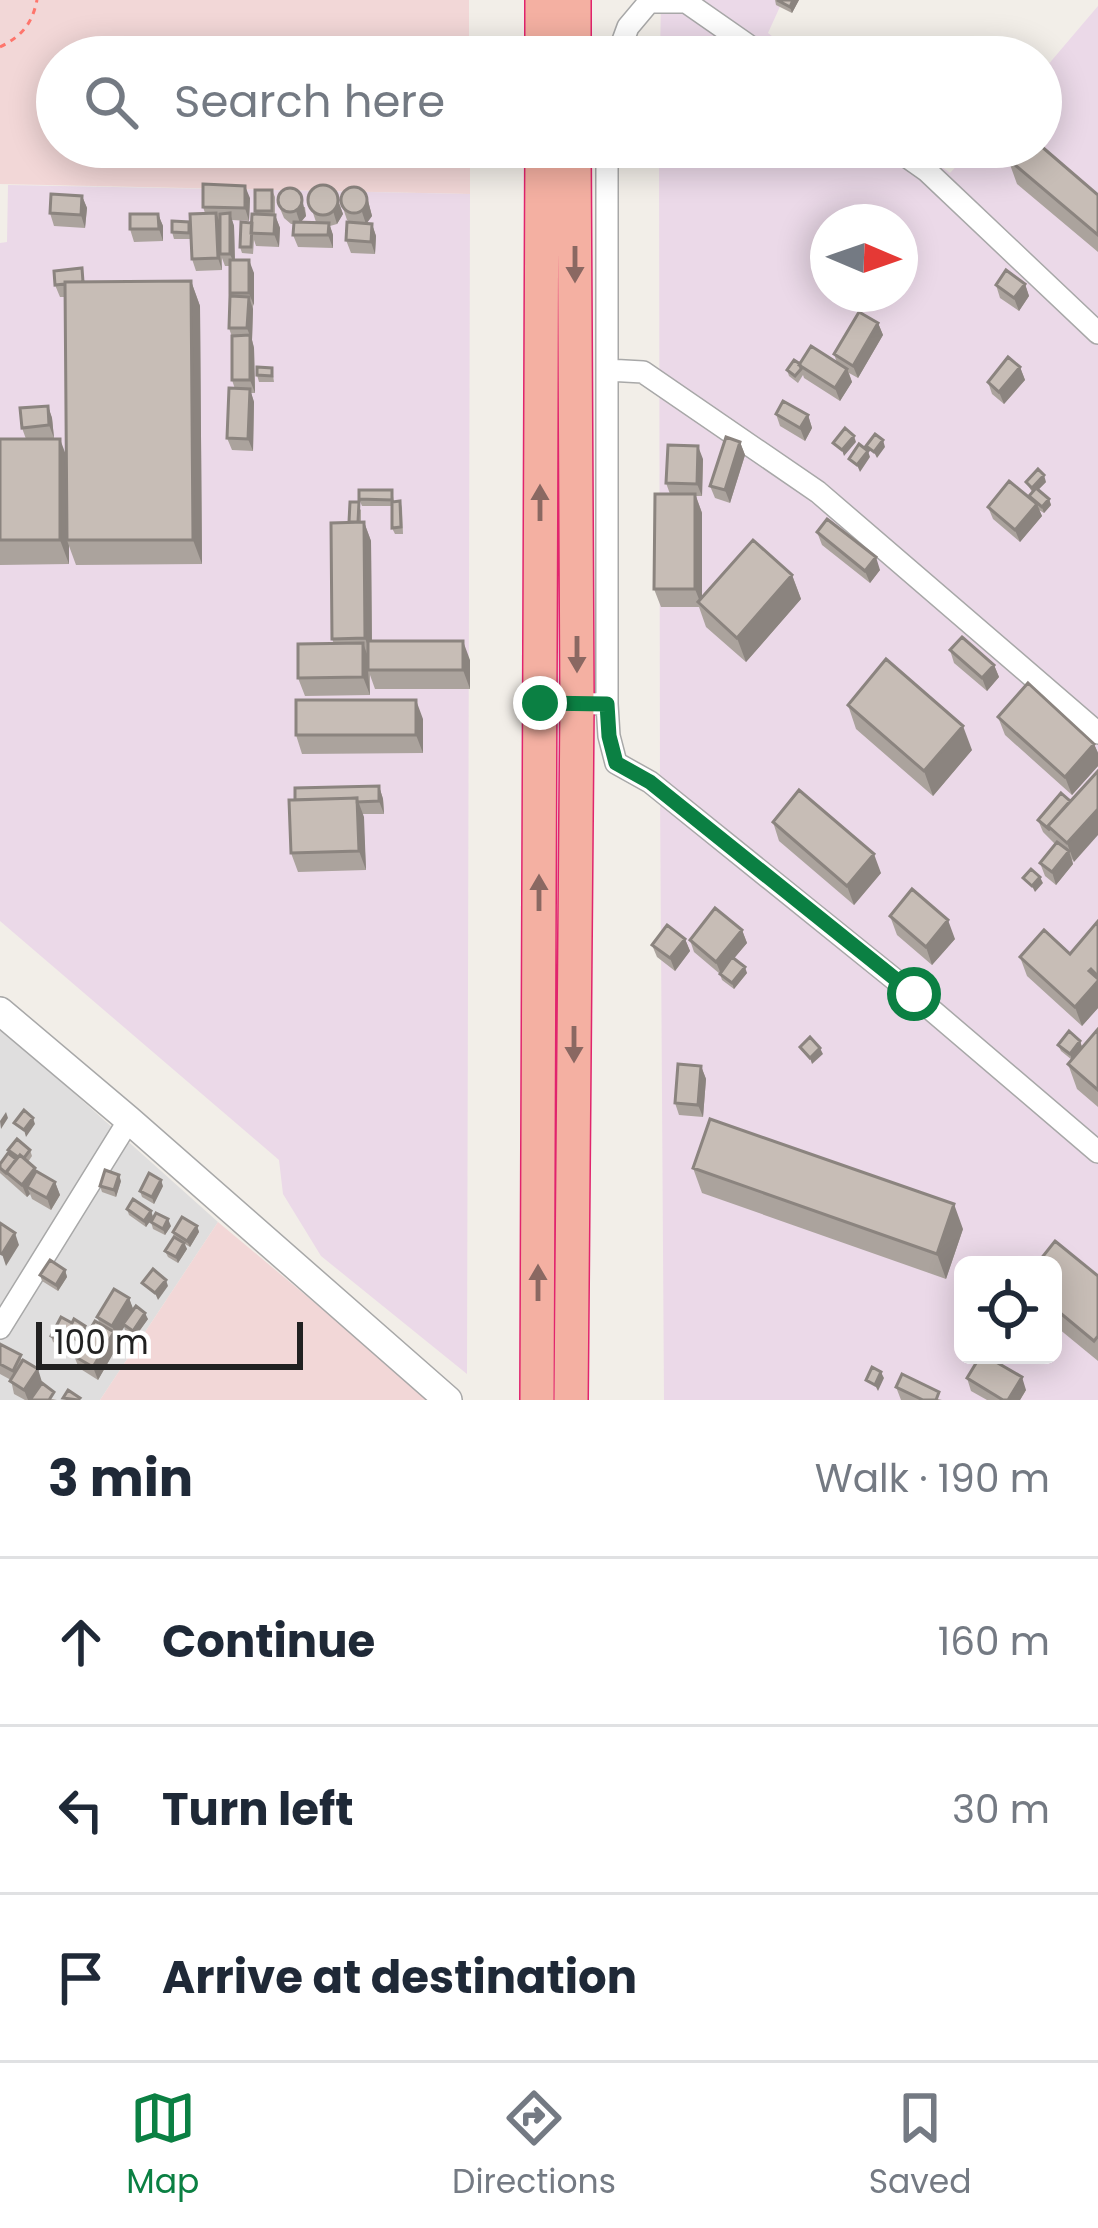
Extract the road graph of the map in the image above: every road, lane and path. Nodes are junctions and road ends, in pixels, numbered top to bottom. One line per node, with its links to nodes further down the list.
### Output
1 (38, 0): 8 (path)
2 (542, 0): 4 (highway)
3 (574, 0): 5 (highway)
4 (542, 36)
5 (574, 36)
6 (625, 36): 7 (street)
7 (735, 36)
8 (0, 46)
9 (542, 168): 15 (highway, one-way to 9)
10 (575, 168): 16 (highway, one-way to 16)
11 (607, 168): 14 (street)
12 (923, 168): 13 (street)
13 (1098, 333)
14 (607, 370): 16 (street); 17 (street)
15 (540, 703): 16 (street); 23 (highway, one-way to 15)
16 (592, 703): 20 (street); 24 (highway, one-way to 24)
17 (1098, 733)
18 (2, 1018): 19 (street)
19 (129, 1120): 21 (street); 22 (street)
20 (1098, 1152)
21 (0, 1328)
22 (448, 1400)
23 (537, 1400)
24 (571, 1400)

